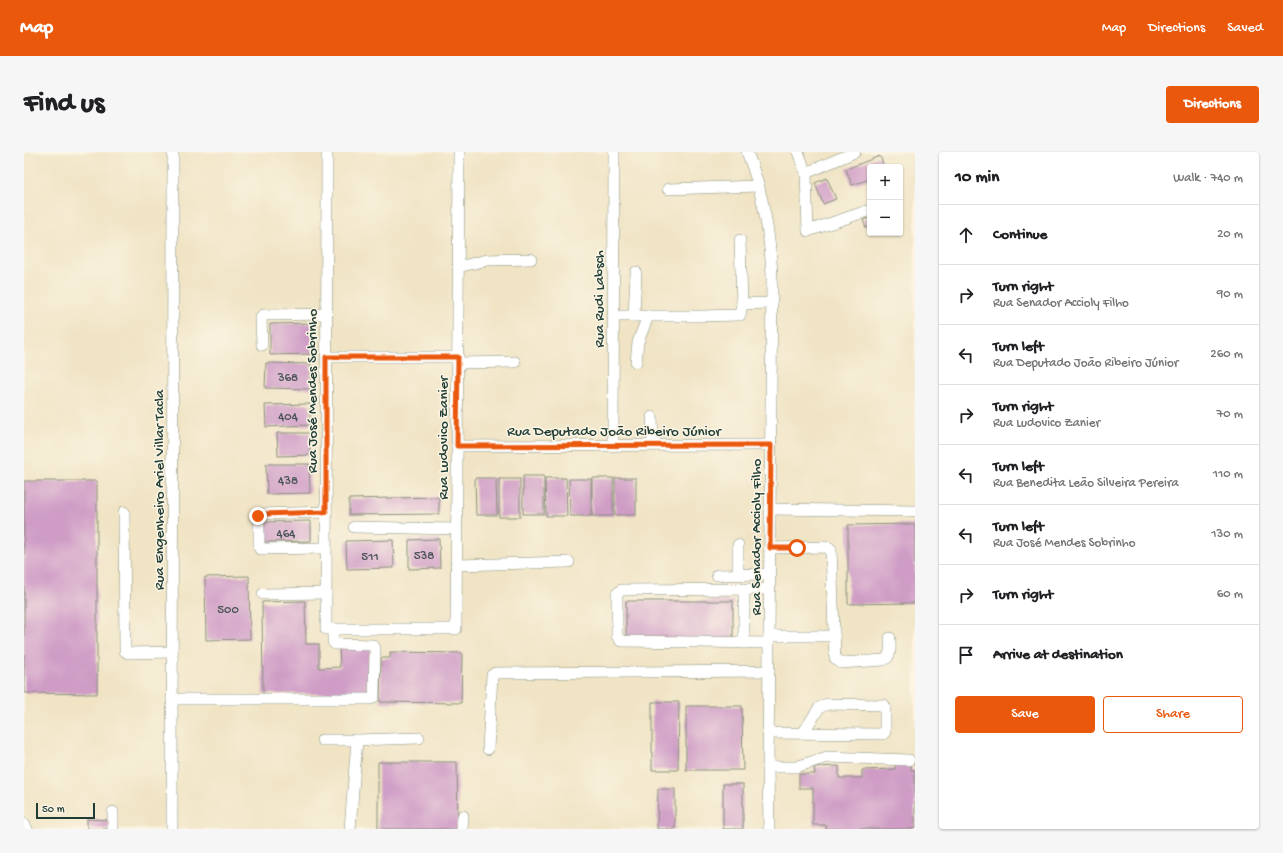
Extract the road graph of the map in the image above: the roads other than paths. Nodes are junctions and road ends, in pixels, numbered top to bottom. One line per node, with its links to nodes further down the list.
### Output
1 (173, 152): 55 (street, Rua Engenheiro Ariel Villar Tacla)
2 (327, 152): 18 (street, Rua José Mendes Sobrinho)
3 (459, 152): 14 (street, Rua Ludovico Zanier)
4 (614, 152): 19 (street, Rua Rudi Labsch)
5 (747, 152): 9 (street, Rua Senador Accioly Filho)
6 (798, 152): 8 (street)
7 (855, 152): 8 (street)
8 (806, 173): 11 (street)
9 (759, 186): 10 (street); 16 (street, Rua Senador Accioly Filho)
10 (668, 189)
11 (867, 211)
12 (740, 240): 17 (street)
13 (530, 259): 14 (street)
14 (458, 267): 24 (street, Rua Ludovico Zanier)
15 (636, 272): 20 (street)
16 (772, 303): 17 (street); 30 (street, Rua Senador Accioly Filho)
17 (742, 304): 21 (street)
18 (327, 314): 22 (street); 23 (street, Rua José Mendes Sobrinho)
19 (613, 316): 20 (street); 28 (street, Rua Rudi Labsch)
20 (634, 316): 21 (street)
21 (648, 316): 26 (street)
22 (262, 345)
23 (326, 357): 24 (street); 35 (street, Rua José Mendes Sobrinho)
24 (458, 360): 25 (street); 31 (street, Rua Ludovico Zanier)
25 (515, 362)
26 (636, 362)
27 (652, 417): 29 (street)
28 (613, 445): 29 (street, Rua Deputado João Ribeiro Júnior); 31 (street, Rua Deputado João Ribeiro Júnior)
29 (653, 445): 30 (street, Rua Deputado João Ribeiro Júnior)
30 (771, 445): 32 (street, Rua Senador Accioly Filho)
31 (457, 446): 37 (street, Rua Ludovico Zanier)
32 (770, 510): 33 (street); 40 (street, Rua Senador Accioly Filho)
33 (915, 511)
34 (124, 512): 55 (street)
35 (326, 512): 39 (street, Rua José Mendes Sobrinho); 39 (street)
36 (354, 527): 37 (street)
37 (457, 529): 42 (street, Rua Ludovico Zanier)
38 (738, 545): 43 (street)
39 (326, 548): 48 (street, Rua José Mendes Sobrinho)
40 (770, 548): 44 (street, Rua Senador Accioly Filho); 51 (street)
41 (570, 562): 42 (street)
42 (456, 565): 50 (street, Rua Ludovico Zanier)
43 (738, 574): 44 (street); 45 (street)
44 (770, 574): 47 (street, Rua Senador Accioly Filho)
45 (718, 575)
46 (744, 589): 47 (street); 54 (street); 54 (street)
47 (770, 589): 53 (street, Rua Senador Accioly Filho)
48 (326, 593): 49 (street); 50 (street, Rua José Mendes Sobrinho)
49 (263, 594)
50 (330, 629): 57 (street)
51 (834, 636): 52 (street); 53 (street)
52 (890, 638)
53 (769, 640): 54 (street); 56 (street, Rua Senador Accioly Filho)
54 (744, 643)
55 (172, 652): 57 (street, Rua Engenheiro Ariel Villar Tacla)
56 (769, 671): 58 (street, Rua Senador Accioly Filho); 63 (street)
57 (172, 699): 71 (street, Rua Engenheiro Ariel Villar Tacla)
58 (768, 733): 59 (street); 65 (street, Rua Senador Accioly Filho)
59 (802, 733): 59 (street)
60 (419, 738): 62 (street)
61 (322, 740): 62 (street)
62 (357, 740): 72 (street)
63 (488, 749)
64 (909, 760): 65 (street)
65 (768, 767): 74 (street, Rua Senador Accioly Filho)
66 (113, 812): 70 (street)
67 (462, 816): 73 (street)
68 (24, 824): 69 (street)
69 (28, 829)
70 (113, 829)
71 (172, 829)
72 (350, 829)
73 (462, 829)
74 (769, 829)

